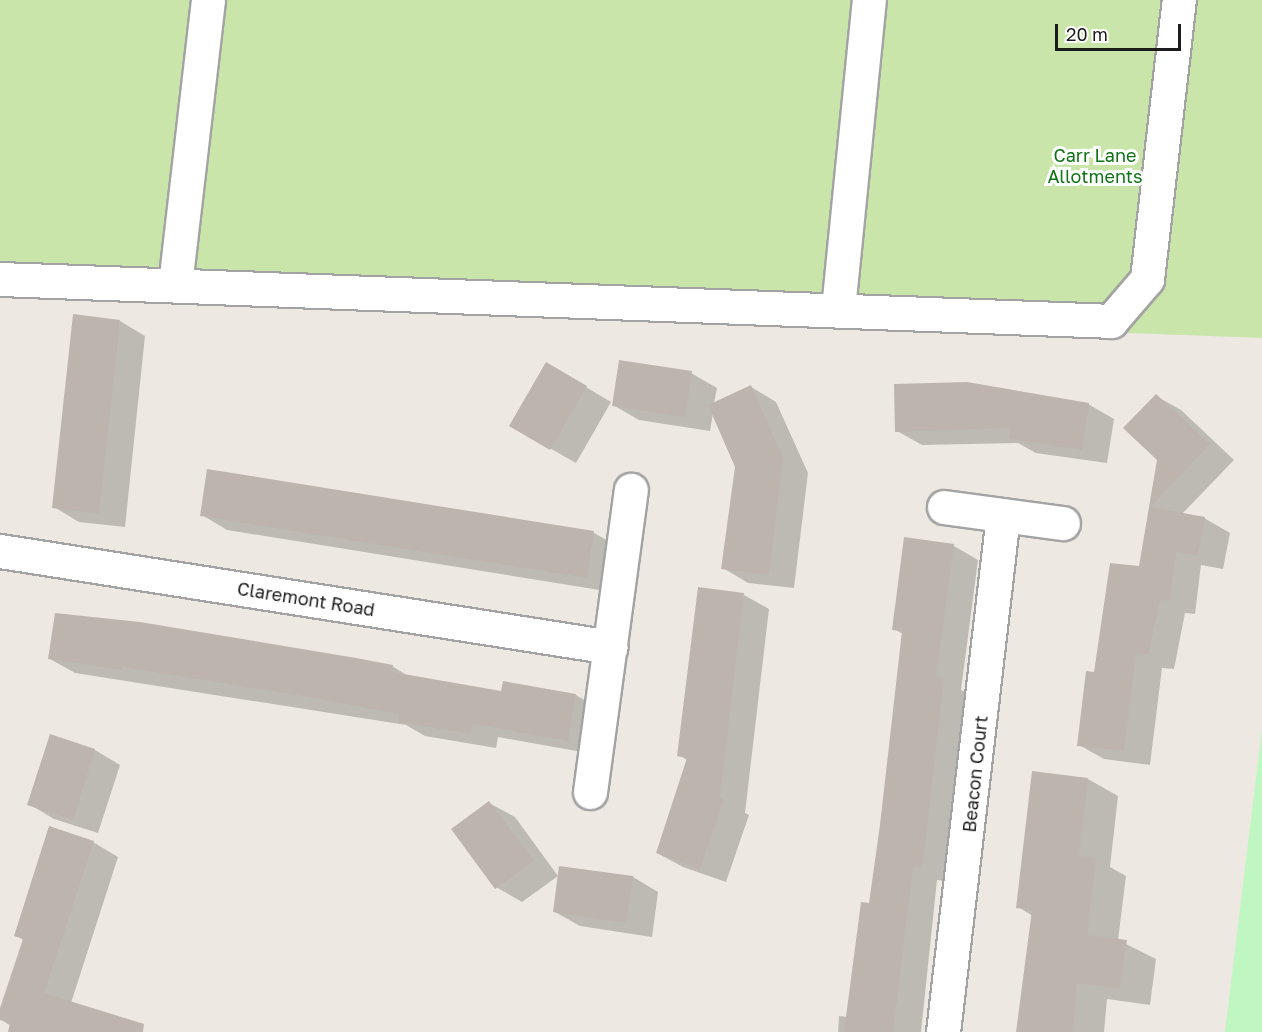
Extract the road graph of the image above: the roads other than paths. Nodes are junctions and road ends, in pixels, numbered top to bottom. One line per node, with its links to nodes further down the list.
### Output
1 (207, 0): 5 (street)
2 (869, 0): 6 (street)
3 (1179, 0): 6 (street)
4 (0, 279): 5 (street)
5 (175, 285): 6 (street)
6 (838, 309)
7 (631, 490): 12 (street)
8 (944, 507): 9 (street)
9 (1003, 515): 10 (street); 14 (street, Beacon Court)
10 (1063, 524)
11 (0, 551): 12 (street, Claremont Road)
12 (611, 647): 13 (street)
13 (590, 792)
14 (944, 1032)

